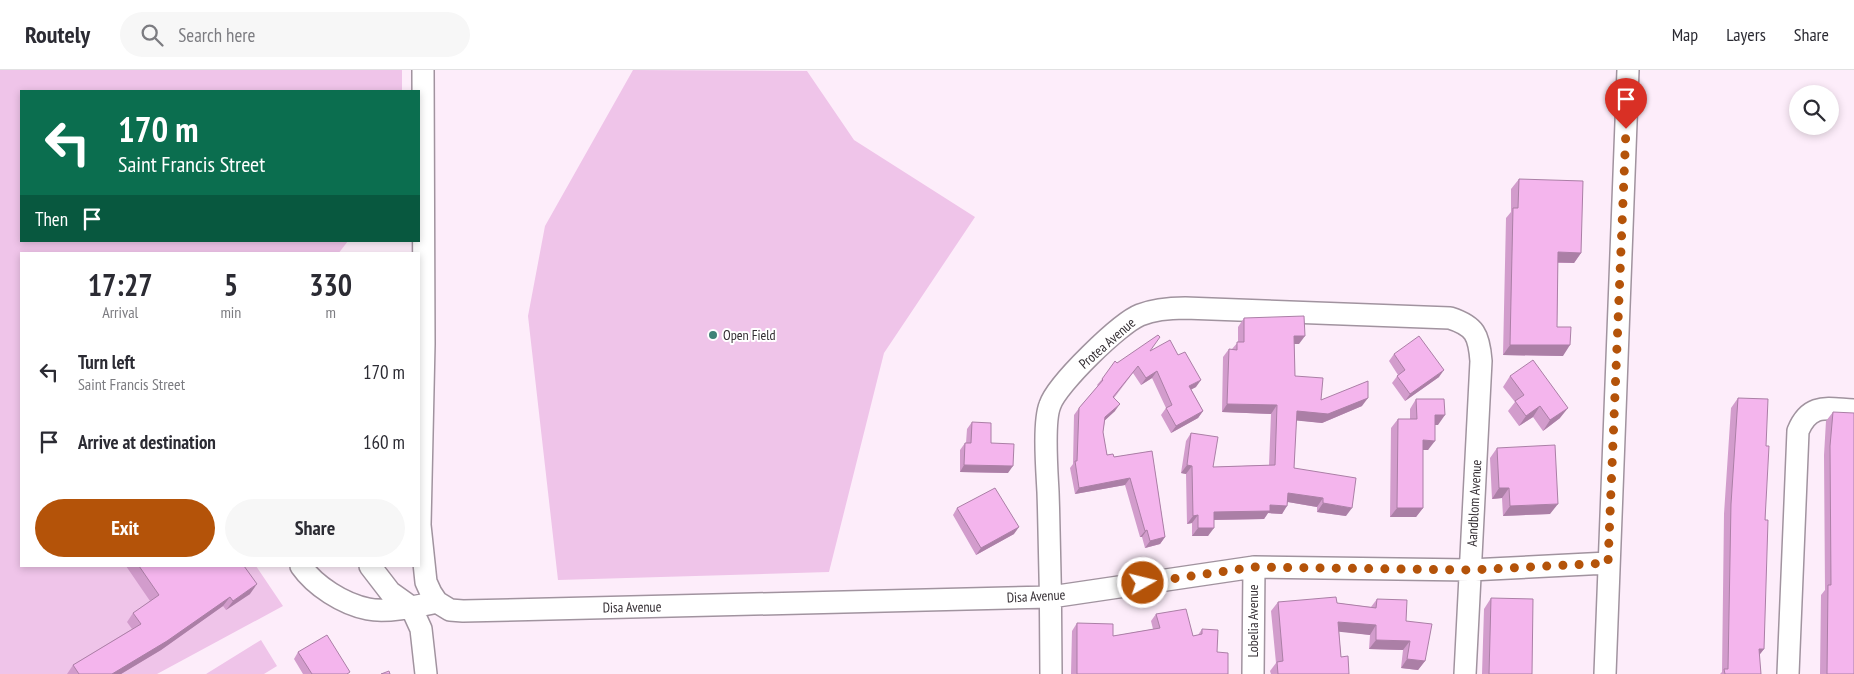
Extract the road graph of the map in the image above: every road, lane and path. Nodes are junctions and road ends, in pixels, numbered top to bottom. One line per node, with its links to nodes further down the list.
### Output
1 (423, 70): 3 (street)
2 (1628, 70): 6 (street)
3 (421, 306): 12 (street)
4 (1481, 361): 10 (street, Aandblom Avenue); 11 (street, Protea Avenue)
5 (1854, 410): 19 (street)
6 (1608, 563): 10 (street, Disa Avenue); 18 (street)
7 (302, 567): 13 (street)
8 (371, 567): 13 (street)
9 (1254, 567): 10 (street, Disa Avenue); 11 (street, Disa Avenue); 16 (street, Lobelia Avenue)
10 (1470, 570): 17 (street, Aandblom Avenue)
11 (1051, 597): 12 (street, Disa Avenue); 15 (street, Protea Avenue)
12 (437, 602): 13 (street)
13 (411, 607): 14 (street)
14 (426, 674)
15 (1051, 674)
16 (1253, 674)
17 (1465, 674)
18 (1605, 674)
19 (1788, 674)

